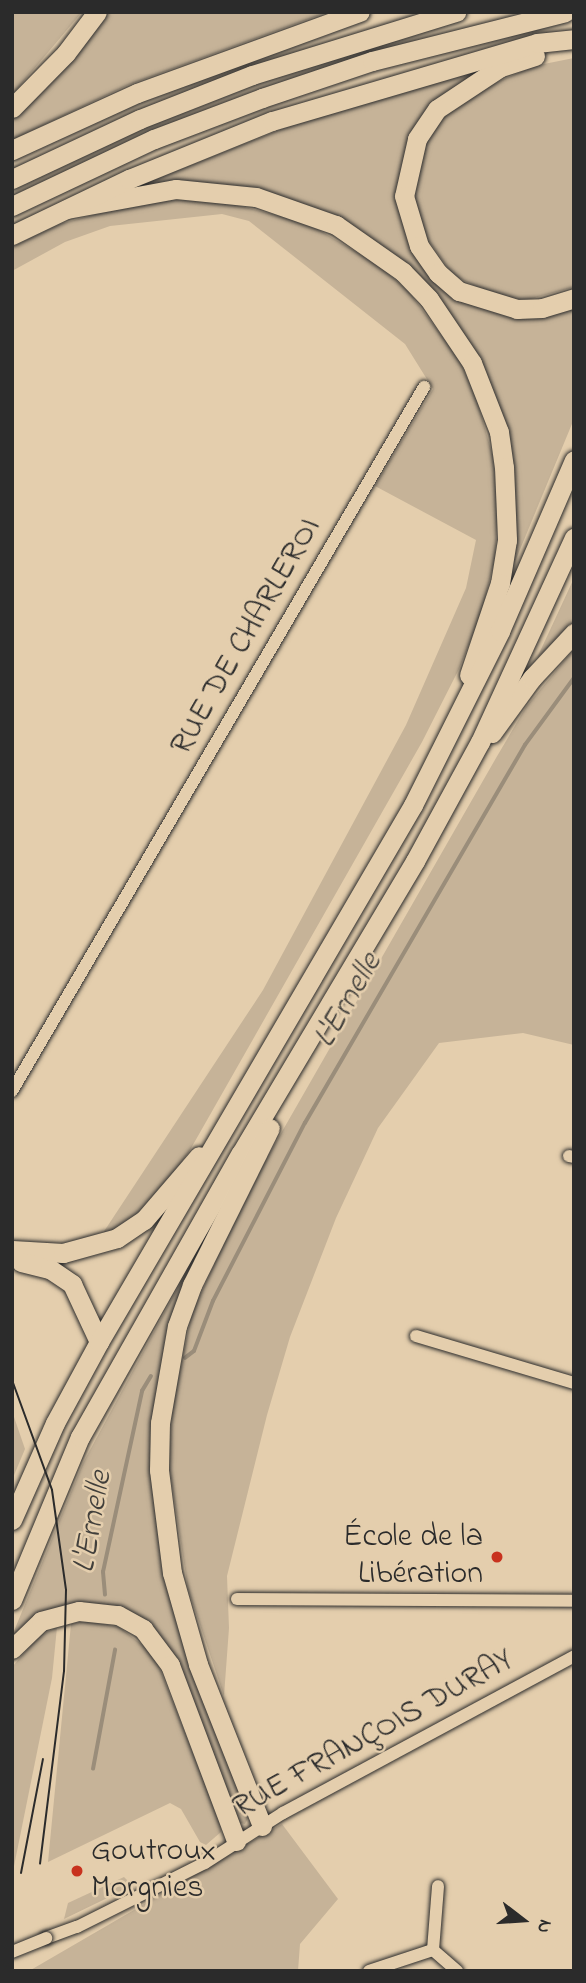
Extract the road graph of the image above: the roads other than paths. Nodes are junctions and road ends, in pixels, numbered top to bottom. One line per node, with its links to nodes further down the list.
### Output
1 (97, 12): 6 (highway)
2 (360, 12): 7 (highway)
3 (456, 12): 8 (highway)
4 (565, 12): 9 (highway)
5 (574, 41): 10 (highway); 12 (highway)
6 (12, 108)
7 (12, 150)
8 (12, 179)
9 (12, 206)
10 (67, 209): 11 (highway); 17 (highway)
11 (12, 235)
12 (574, 298)
13 (424, 387): 20 (street, RUE DE CHARLEROI)
14 (574, 460): 17 (highway)
15 (574, 538): 18 (highway)
16 (574, 633): 18 (highway)
17 (461, 710): 21 (highway)
18 (480, 742): 19 (highway)
19 (295, 1068): 29 (highway); 33 (highway)
20 (12, 1091)
21 (217, 1142): 22 (highway); 25 (highway)
22 (12, 1250)
23 (12, 1261): 25 (highway)
24 (416, 1336): 26 (street)
25 (99, 1342): 27 (highway)
26 (574, 1383)
27 (12, 1520)
28 (237, 1599): 30 (street)
29 (12, 1601)
30 (574, 1601)
31 (12, 1649): 34 (highway)
32 (574, 1656): 33 (street, RUE FRANÇOIS DURAY)
33 (262, 1826): 34 (street, RUE FRANÇOIS DURAY)
34 (236, 1841): 37 (street, RUE FRANÇOIS DURAY, bridge)
35 (438, 1886): 36 (street)
36 (432, 1950): 38 (street); 39 (street)
37 (12, 1952)
38 (369, 1971)
39 (457, 1971)

